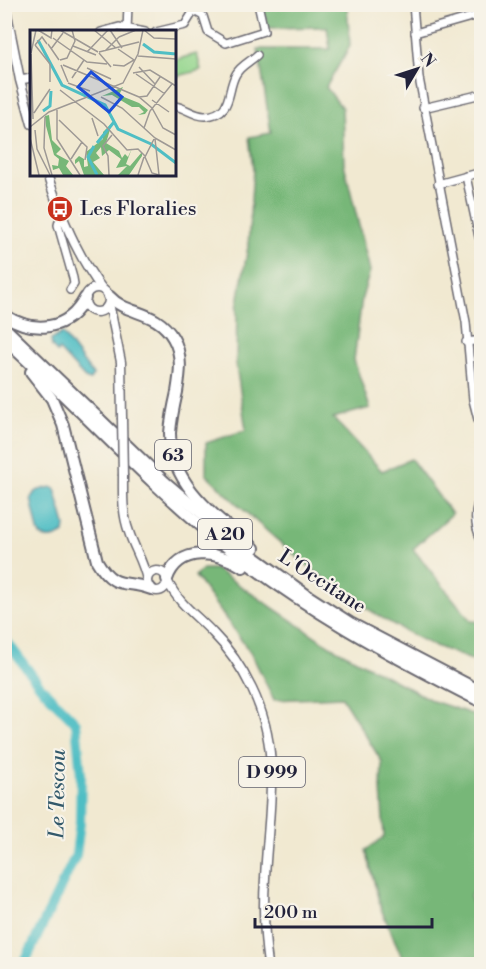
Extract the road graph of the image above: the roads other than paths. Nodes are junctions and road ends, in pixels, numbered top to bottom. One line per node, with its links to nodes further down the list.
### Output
1 (5, 4): 13 (main road)
2 (128, 4): 8 (street)
3 (258, 4): 5 (street)
4 (413, 4): 10 (street)
5 (196, 8): 9 (street)
6 (482, 14): 10 (street)
7 (108, 30): 8 (street)
8 (127, 30)
9 (164, 30)
10 (415, 33): 16 (street)
11 (257, 56): 15 (street)
12 (30, 78): 13 (street)
13 (20, 80): 17 (main road)
14 (482, 94): 16 (street)
15 (176, 106)
16 (423, 108): 21 (street)
17 (30, 117)
18 (482, 172): 20 (street)
19 (48, 176): 22 (main road)
20 (466, 176): 21 (street); 23 (street)
21 (438, 184): 34 (street)
22 (63, 218): 24 (main road); 25 (street)
23 (482, 237)
24 (89, 270): 26 (main road); 27 (main road)
25 (70, 290)
26 (86, 296): 27 (main road); 28 (main road); 29 (highway)
27 (107, 296): 28 (main road); 31 (main road); 42 (highway, 63)
28 (95, 312): 31 (main road)
29 (4, 315)
30 (4, 327): 42 (highway, L'Occitane / A 20)
31 (115, 329): 38 (main road, bridge)
32 (4, 340): 41 (highway); 42 (highway, L'Occitane / A 20)
33 (482, 340): 34 (street)
34 (466, 342): 35 (street)
35 (482, 435)
36 (482, 493): 37 (street)
37 (482, 541)
38 (136, 548): 39 (main road); 41 (main road)
39 (158, 571): 40 (main road); 41 (main road)
40 (167, 580): 41 (main road); 42 (highway); 43 (main road, D 999)
41 (152, 587): 43 (main road, D 999)
42 (305, 599): 44 (highway, L'Occitane / A 20); 45 (highway, L'Occitane / A 20)
43 (185, 606): 46 (main road, D 999)
44 (482, 692)
45 (482, 702)
46 (268, 964)

